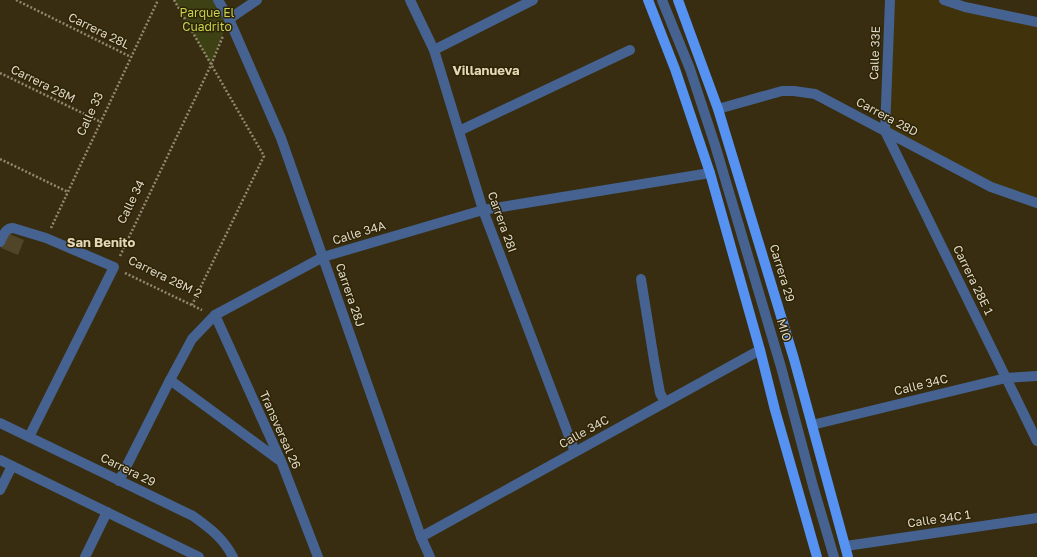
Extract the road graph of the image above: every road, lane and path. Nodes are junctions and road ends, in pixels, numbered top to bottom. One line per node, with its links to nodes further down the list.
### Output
1 (16, 0): 17 (path, Carrera 28L)
2 (158, 0): 17 (path, Calle 33)
3 (174, 0): 18 (path)
4 (218, 0): 13 (street, Carrera 28J)
5 (258, 0): 13 (street)
6 (410, 0): 15 (street, Carrera 28I)
7 (533, 0): 15 (street)
8 (648, 0): 25 (main road)
9 (662, 0): 62 (street, MIO)
10 (678, 0): 20 (main road, Carrera 29)
11 (890, 0): 23 (street, Calle 33E)
12 (944, 0): 14 (street)
13 (229, 19): 18 (path, Calle 34); 31 (street, Carrera 28J)
14 (1037, 22)
15 (434, 50): 22 (street, Carrera 28I)
16 (630, 50): 22 (street)
17 (131, 57): 21 (path, Calle 33)
18 (211, 65): 32 (path, Calle 34); 34 (path)
19 (0, 73): 21 (path, Carrera 28M)
20 (718, 109): 23 (street, Carrera 28D); 42 (main road, Carrera 29)
21 (101, 122): 26 (path, Calle 33)
22 (459, 131): 28 (street, Carrera 28I)
23 (885, 131): 27 (street, Carrera 28D); 38 (street, Carrera 28E 1)
24 (0, 159): 26 (path)
25 (710, 172): 28 (street, Calle 34A); 36 (main road)
26 (68, 192): 29 (path, Calle 33)
27 (1037, 203)
28 (482, 210): 31 (street, Calle 34A); 45 (street, Carrera 28I)
29 (46, 238): 30 (street, Carrera 28M 2); 32 (street, Carrera 28M 2)
30 (0, 242)
31 (323, 257): 35 (street, Calle 34A); 53 (street, Carrera 28J)
32 (114, 267): 34 (path, Carrera 28M 2); 43 (street)
33 (641, 279): 40 (street)
34 (192, 305): 35 (path, Carrera 28M 2)
35 (215, 315): 39 (street, Calle 34A); 47 (street, Transversal 26)
36 (760, 350): 40 (street, Calle 34C); 61 (main road)
37 (1037, 376): 38 (street, Calle 34C)
38 (1006, 378): 42 (street, Calle 34C); 44 (street, Carrera 28E 1)
39 (170, 380): 47 (street); 49 (street, Calle 34A)
40 (665, 402): 45 (street, Calle 34C)
41 (0, 423): 43 (street, Carrera 29)
42 (812, 425): 54 (main road, Carrera 29)
43 (29, 437): 49 (street, Carrera 29)
44 (1037, 441)
45 (575, 452): 53 (street, Calle 34C)
46 (0, 460): 48 (street)
47 (281, 461): 59 (street, Transversal 26)
48 (12, 466): 50 (street); 51 (street)
49 (119, 481): 58 (street, Carrera 29)
50 (0, 490)
51 (107, 512): 55 (street); 56 (street)
52 (1037, 518): 54 (street, Calle 34C 1)
53 (421, 537): 60 (street, Carrera 28J)
54 (846, 546): 63 (main road, Carrera 29)
55 (188, 554): 57 (street)
56 (85, 557)
57 (199, 557)
58 (232, 557)
59 (318, 557)
60 (430, 557)
61 (817, 557)
62 (834, 557)
63 (848, 557)

